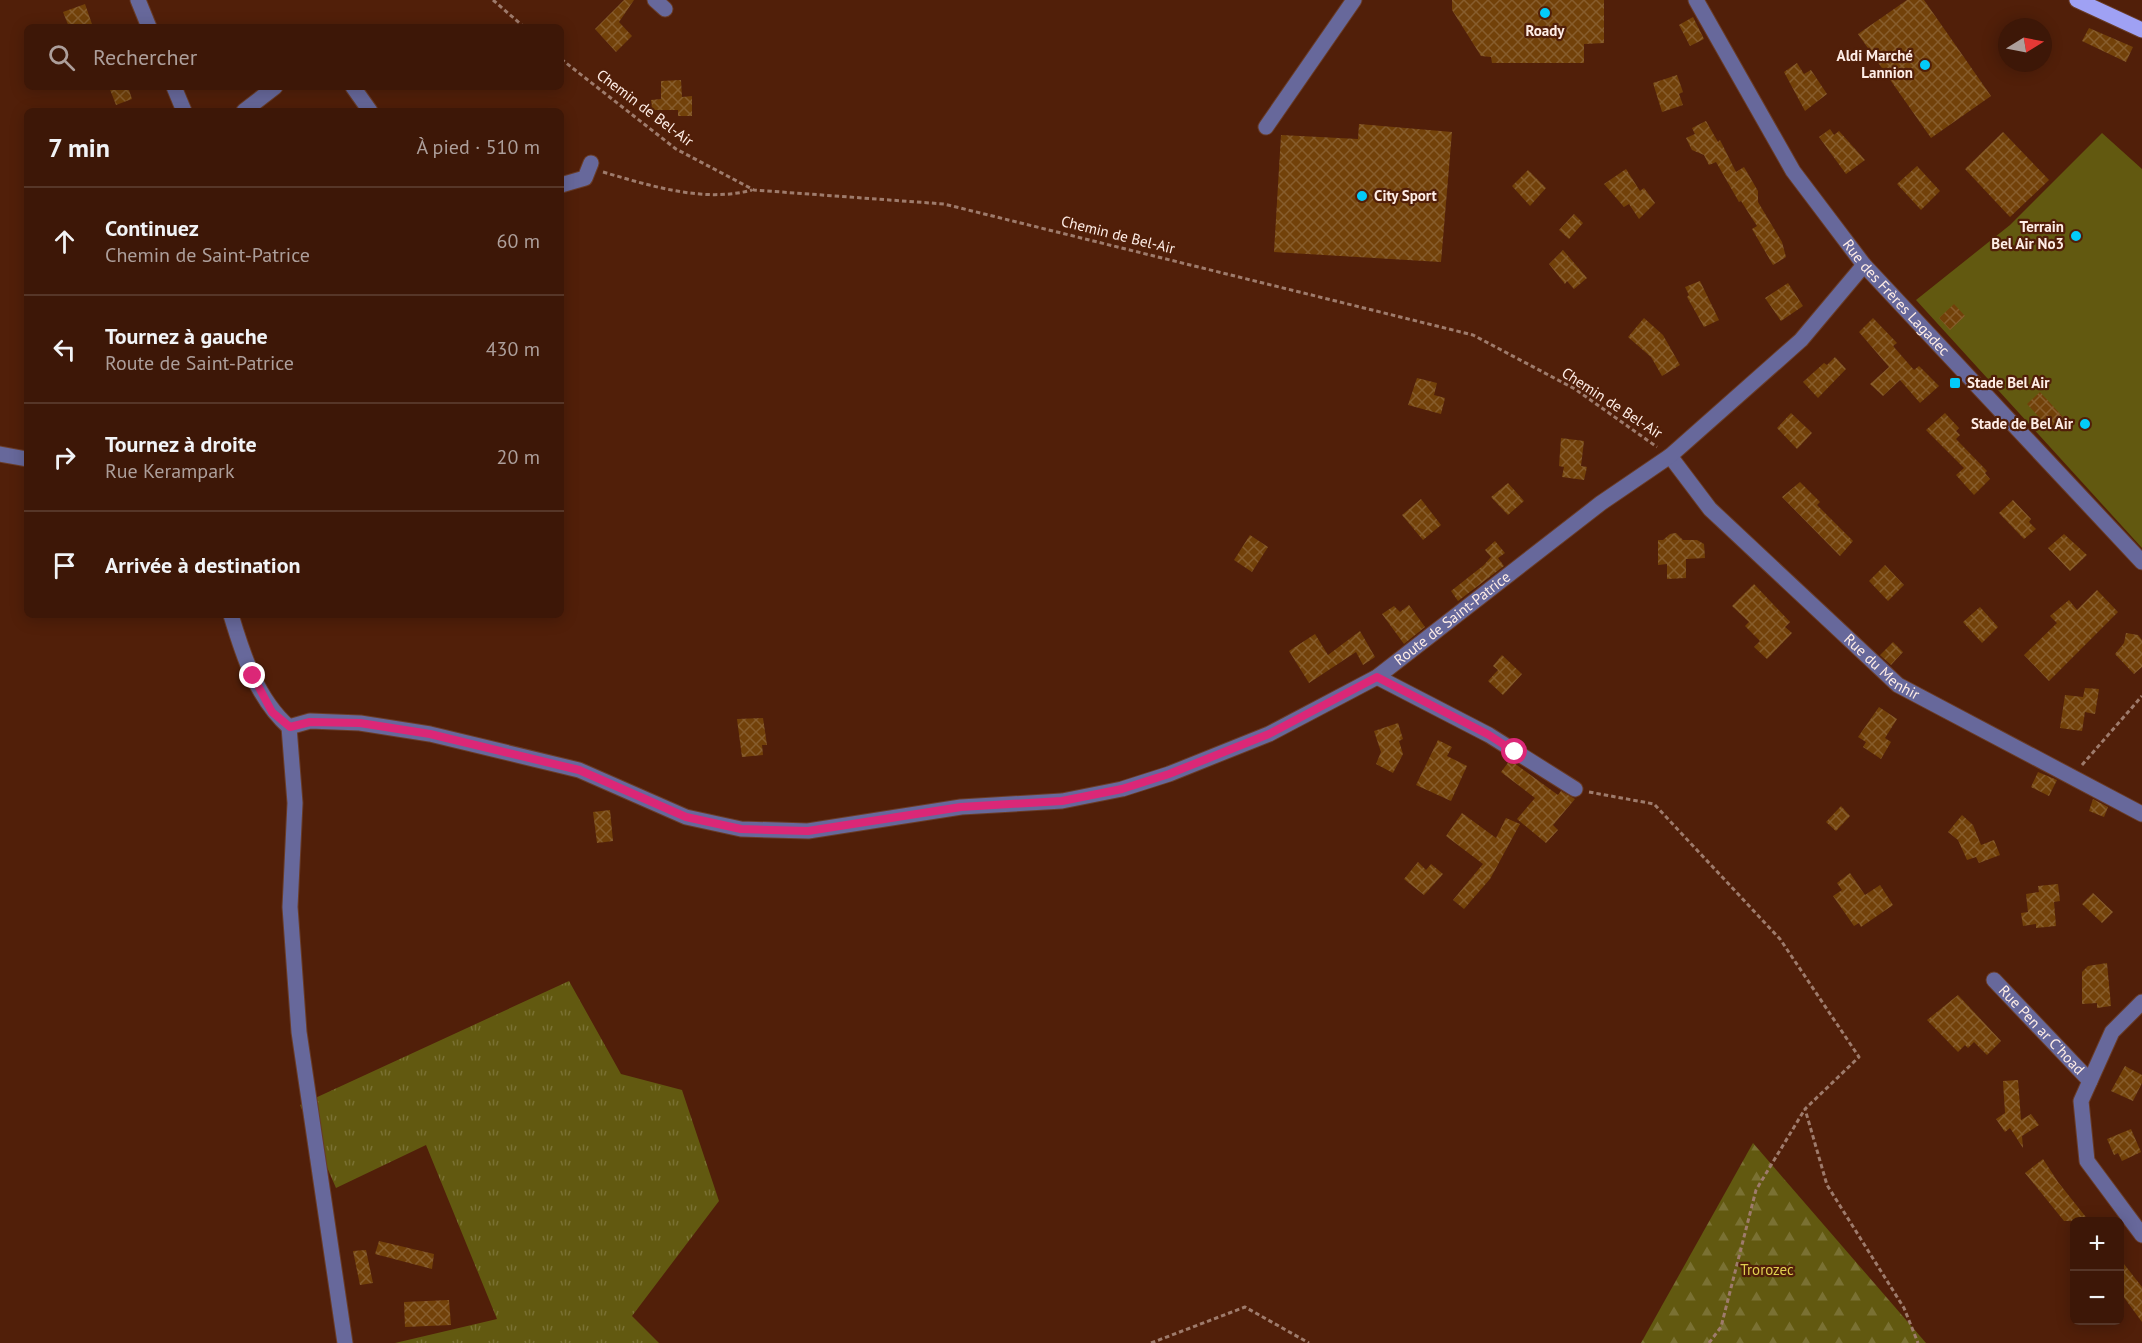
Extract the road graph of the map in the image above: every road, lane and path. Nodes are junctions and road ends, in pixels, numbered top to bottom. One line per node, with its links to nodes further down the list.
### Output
1 (138, 0): 6 (street)
2 (493, 0): 7 (path)
3 (1354, 0): 16 (street)
4 (1696, 0): 20 (street, Rue des Frères Lagadec)
5 (2077, 0): 8 (main road)
6 (148, 24)
7 (521, 24)
8 (2142, 30)
9 (564, 61): 19 (path, Chemin de Bel-Air)
10 (175, 90): 13 (street)
11 (271, 90): 14 (street)
12 (355, 90): 15 (street)
13 (183, 108)
14 (248, 108)
15 (368, 108)
16 (1266, 127)
17 (590, 166): 18 (street); 19 (path)
18 (564, 183)
19 (754, 190): 22 (path, Chemin de Bel-Air)
20 (1864, 265): 22 (street, Route de Saint-Patrice); 24 (street, Rue des Frères Lagadec)
21 (0, 454): 23 (street)
22 (1671, 456): 26 (street, Route de Saint-Patrice); 29 (street, Rue du Menhir)
23 (24, 458)
24 (2142, 562)
25 (232, 618): 28 (street)
26 (1377, 677): 28 (street, Route de Saint-Patrice); 30 (street)
27 (2142, 696): 29 (path)
28 (290, 727): 37 (street)
29 (2072, 777): 31 (street, Rue du Menhir)
30 (1575, 789): 35 (path)
31 (2142, 814)
32 (1994, 980): 34 (street, Rue Pen ar C'hoad)
33 (2142, 1002): 34 (street, Rue Pen ar C'hoad)
34 (2090, 1081): 36 (street, Rue Pen ar C'hoad)
35 (1805, 1109): 40 (path); 41 (path)
36 (2142, 1235)
37 (345, 1343)
38 (1151, 1343): 39 (path)
39 (1309, 1343)
40 (1709, 1343)
41 (1918, 1343)

